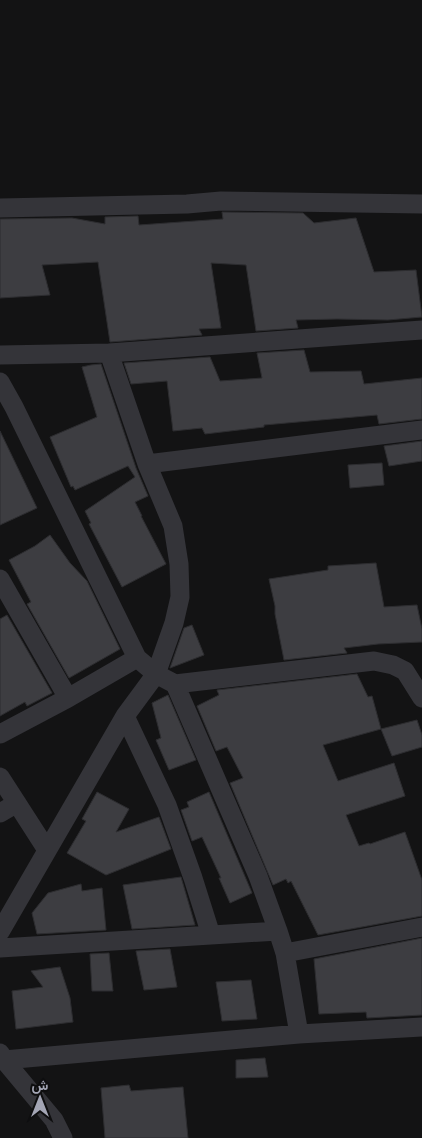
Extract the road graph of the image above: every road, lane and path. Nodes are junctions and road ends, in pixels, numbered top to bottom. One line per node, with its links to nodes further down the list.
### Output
1 (422, 204): 2 (street)
2 (0, 208)
3 (422, 330): 4 (street)
4 (109, 353): 5 (street); 9 (street)
5 (0, 355)
6 (0, 382): 7 (street)
7 (7, 411): 11 (street)
8 (422, 430): 9 (street)
9 (147, 464): 12 (street)
10 (0, 579): 14 (street)
11 (137, 658): 12 (street); 14 (street)
12 (156, 674): 13 (street); 16 (street)
13 (174, 684): 15 (street); 23 (street)
14 (68, 698): 17 (street)
15 (422, 698)
16 (125, 716): 21 (street); 25 (street)
17 (0, 734)
18 (0, 777): 19 (street)
19 (16, 803): 20 (street); 21 (street)
20 (0, 812)
21 (47, 850): 24 (street)
22 (422, 927): 27 (street)
23 (278, 931): 25 (street); 27 (street)
24 (0, 932)
25 (211, 935): 26 (street)
26 (0, 948)
27 (285, 953): 29 (street)
28 (422, 1028): 29 (street)
29 (299, 1034): 30 (street)
30 (2, 1056): 31 (street)
31 (63, 1138)

